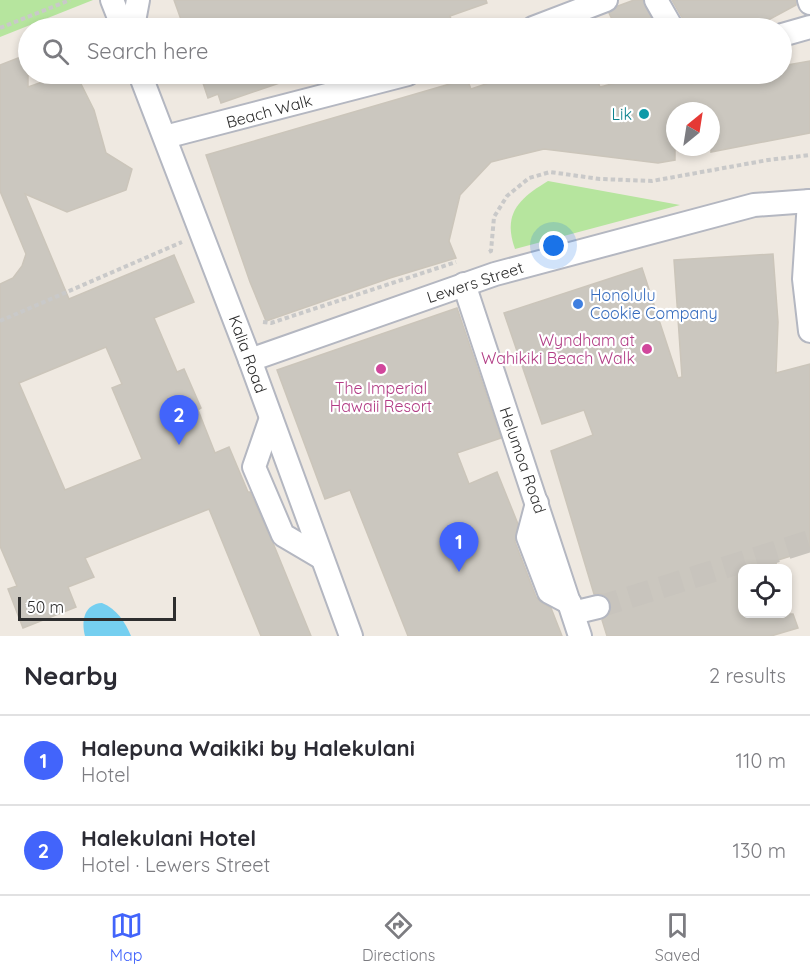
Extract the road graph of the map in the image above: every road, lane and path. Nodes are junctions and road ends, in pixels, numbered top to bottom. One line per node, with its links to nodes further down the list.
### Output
1 (70, 0): 6 (path)
2 (112, 0): 7 (street)
3 (138, 0): 8 (street)
4 (606, 0): 9 (street)
5 (656, 0): 10 (street)
6 (25, 18)
7 (119, 18)
8 (135, 18)
9 (559, 18)
10 (666, 18)
11 (18, 21): 13 (path)
12 (810, 27): 14 (street)
13 (0, 28)
14 (792, 32)
15 (144, 84): 17 (street, Kalia Road)
16 (369, 84): 17 (street, Beach Walk)
17 (165, 137): 27 (street, Kalia Road)
18 (810, 155): 21 (path)
19 (809, 201): 23 (street, Lewers Street); 26 (street)
20 (183, 242): 24 (path)
21 (480, 255)
22 (458, 262): 25 (path)
23 (464, 284): 27 (street, Lewers Street); 31 (street, Helumoa Road)
24 (0, 321)
25 (263, 322)
26 (810, 331)
27 (250, 360): 28 (street, Kalia Road)
28 (271, 418): 29 (street, Kalia Road); 29 (street)
29 (322, 558): 32 (street, Kalia Road)
30 (598, 607): 31 (street)
31 (571, 608): 33 (street, Helumoa Road)
32 (351, 636)
33 (580, 636)

